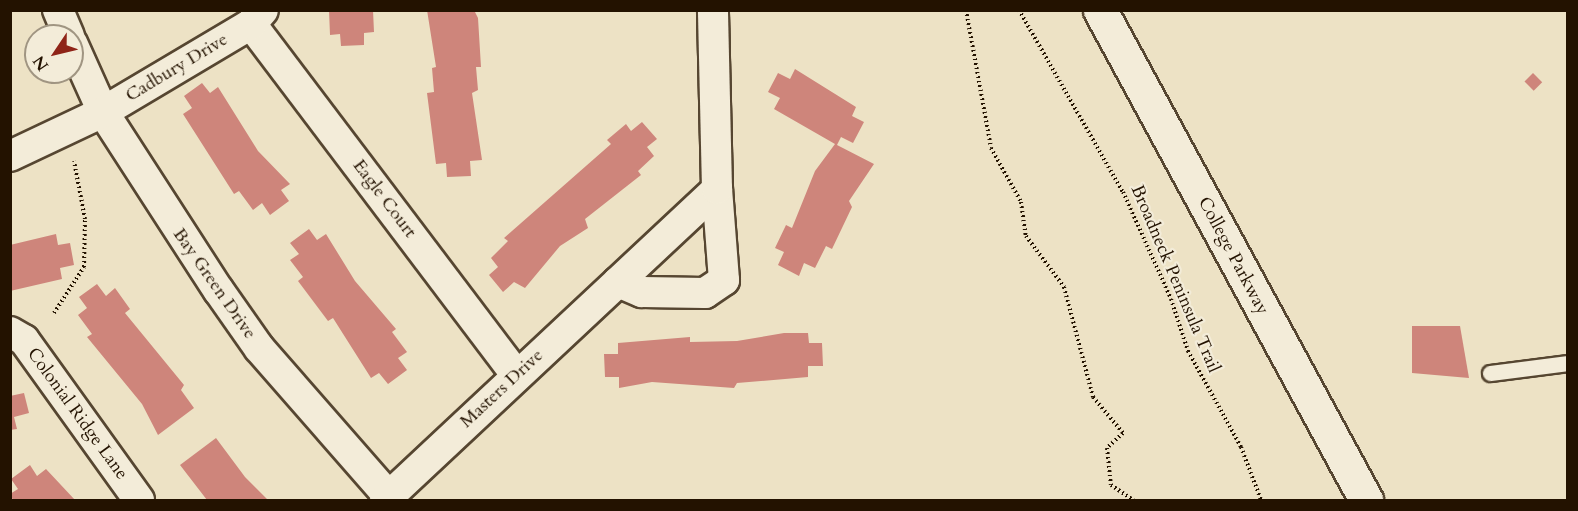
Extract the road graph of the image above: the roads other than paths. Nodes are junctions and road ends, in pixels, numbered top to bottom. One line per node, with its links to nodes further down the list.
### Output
1 (58, 10): 5 (street)
2 (713, 10): 9 (street)
3 (1100, 10): 17 (main road, College Parkway)
4 (257, 17): 7 (street, Cadbury Drive); 14 (street, Eagle Court)
5 (64, 24)
6 (84, 70): 7 (street, Bay Green Drive)
7 (103, 112): 8 (street, Cadbury Drive); 15 (street, Bay Green Drive)
8 (10, 156)
9 (717, 189): 10 (street, Masters Drive); 10 (street)
10 (618, 282): 14 (street, Masters Drive)
11 (10, 332): 16 (street, Colonial Ridge Lane)
12 (1568, 363): 13 (lane)
13 (1490, 373)
14 (516, 375): 15 (street, Masters Drive)
15 (388, 499)
16 (139, 501)
17 (1366, 501)

